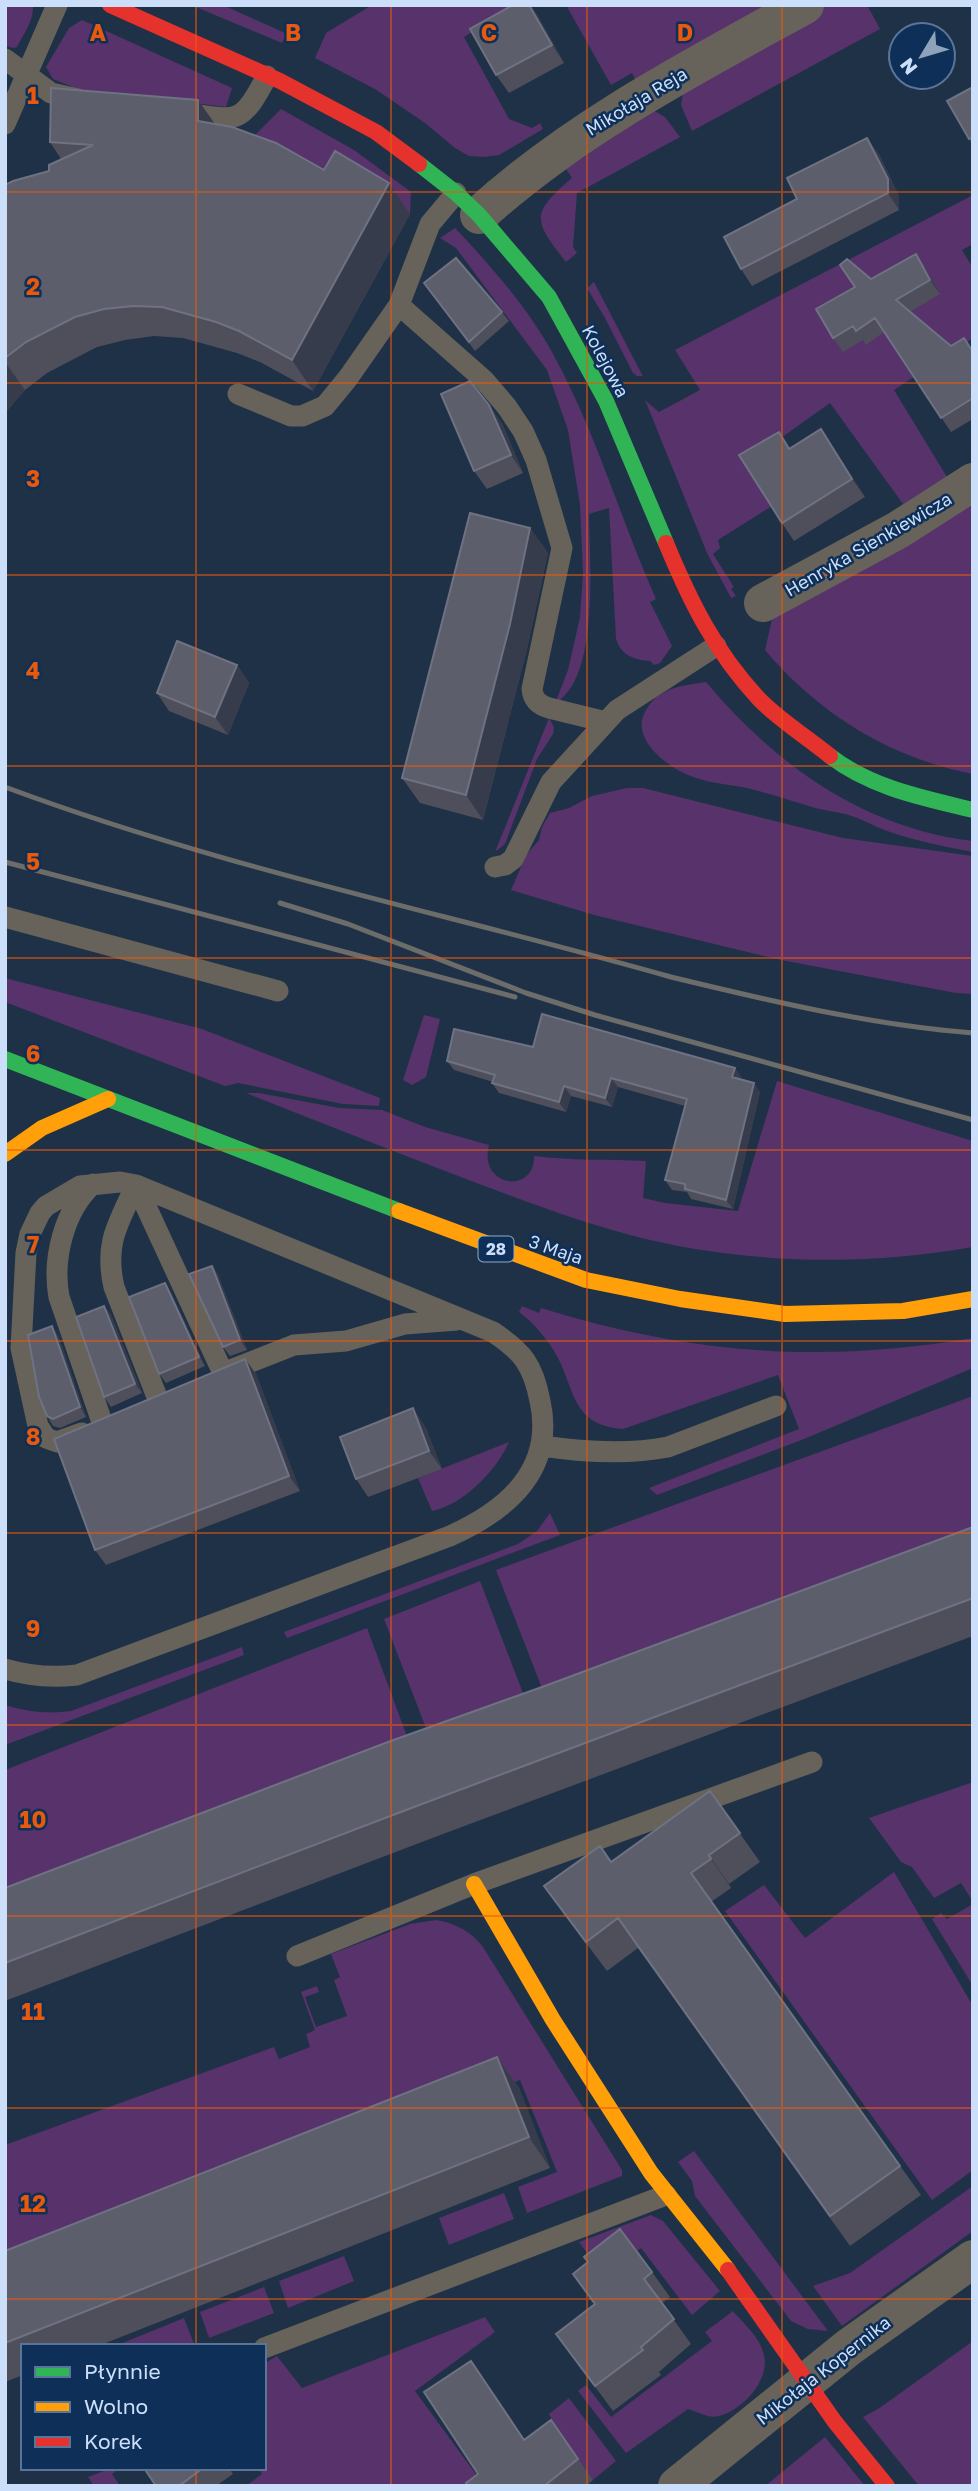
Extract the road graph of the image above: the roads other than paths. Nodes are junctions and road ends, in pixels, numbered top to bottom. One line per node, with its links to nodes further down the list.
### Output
1 (57, 5): 5 (lane)
2 (805, 5): 10 (street, Mikołaja Reja)
3 (112, 6): 6 (street, Kolejowa)
4 (5, 59): 5 (lane)
5 (27, 76): 7 (lane); 9 (lane)
6 (267, 76): 8 (lane); 10 (street, Kolejowa)
7 (96, 101)
8 (163, 110)
9 (5, 124)
10 (468, 204): 11 (lane); 15 (street, Kolejowa)
11 (398, 305): 12 (lane); 16 (lane)
12 (238, 394)
13 (973, 482): 14 (street, Henryka Sienkiewicza)
14 (762, 603)
15 (716, 646): 16 (lane); 17 (street, Kolejowa)
16 (606, 722): 18 (lane)
17 (973, 810)
18 (495, 867)
19 (5, 917): 20 (lane)
20 (278, 992)
21 (5, 1059): 22 (street, 3 Maja / 28)
22 (108, 1099): 23 (street); 26 (street, 3 Maja / 28)
23 (5, 1154)
24 (94, 1183): 25 (lane); 33 (lane); 33 (lane)
25 (136, 1185): 27 (lane); 28 (lane); 31 (lane)
26 (973, 1299)
27 (464, 1319): 28 (lane); 34 (lane)
28 (223, 1373): 29 (lane)
29 (201, 1383)
30 (180, 1392): 31 (lane)
31 (159, 1402): 33 (lane)
32 (776, 1406): 34 (lane)
33 (103, 1425)
34 (542, 1446): 35 (lane)
35 (5, 1669)
36 (812, 1762): 37 (lane)
37 (474, 1884): 38 (lane); 39 (street)
38 (297, 1956)
39 (666, 2195): 41 (lane); 42 (street)
40 (973, 2259): 42 (street, Mikołaja Kopernika)
41 (266, 2347)
42 (808, 2381): 43 (street, Mikołaja Kopernika); 44 (street)
43 (677, 2486)
44 (887, 2486)

